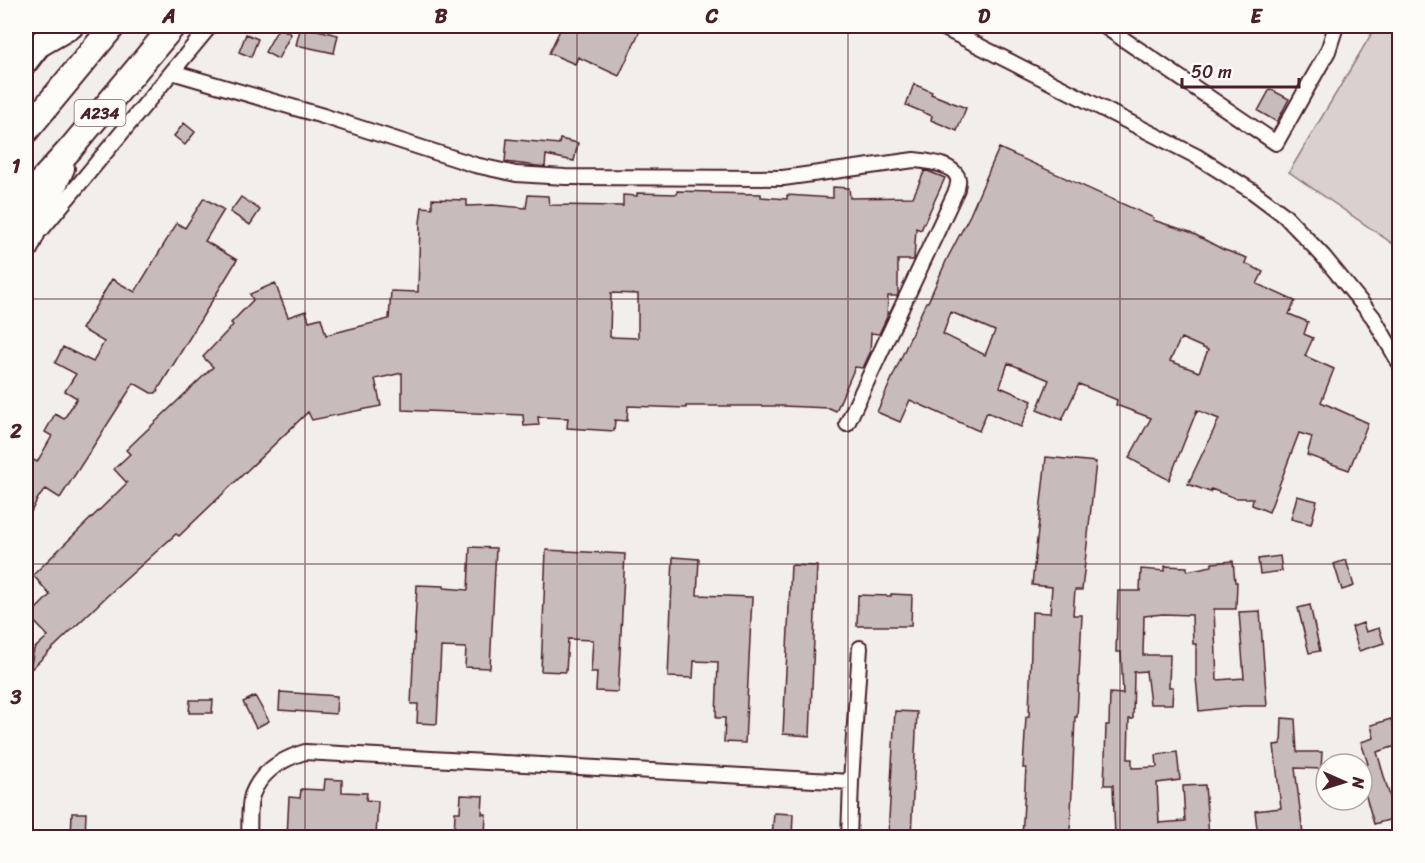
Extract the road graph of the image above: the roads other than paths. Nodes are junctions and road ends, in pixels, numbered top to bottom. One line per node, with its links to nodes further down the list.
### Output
1 (55, 26): 9 (highway)
2 (71, 26): 9 (highway)
3 (113, 26): 11 (highway, A234)
4 (173, 26): 12 (highway, A234)
5 (210, 26): 10 (street)
6 (940, 26): 15 (street)
7 (1104, 26): 8 (street)
8 (1336, 26)
9 (32, 54)
10 (172, 72): 14 (street); 16 (street)
11 (26, 131)
12 (72, 147): 13 (highway, A234); 14 (highway)
13 (26, 198)
14 (26, 248)
15 (1400, 364)
16 (847, 424)
17 (860, 648): 18 (street)
18 (852, 782): 19 (street); 20 (street)
19 (249, 837)
20 (849, 837)

